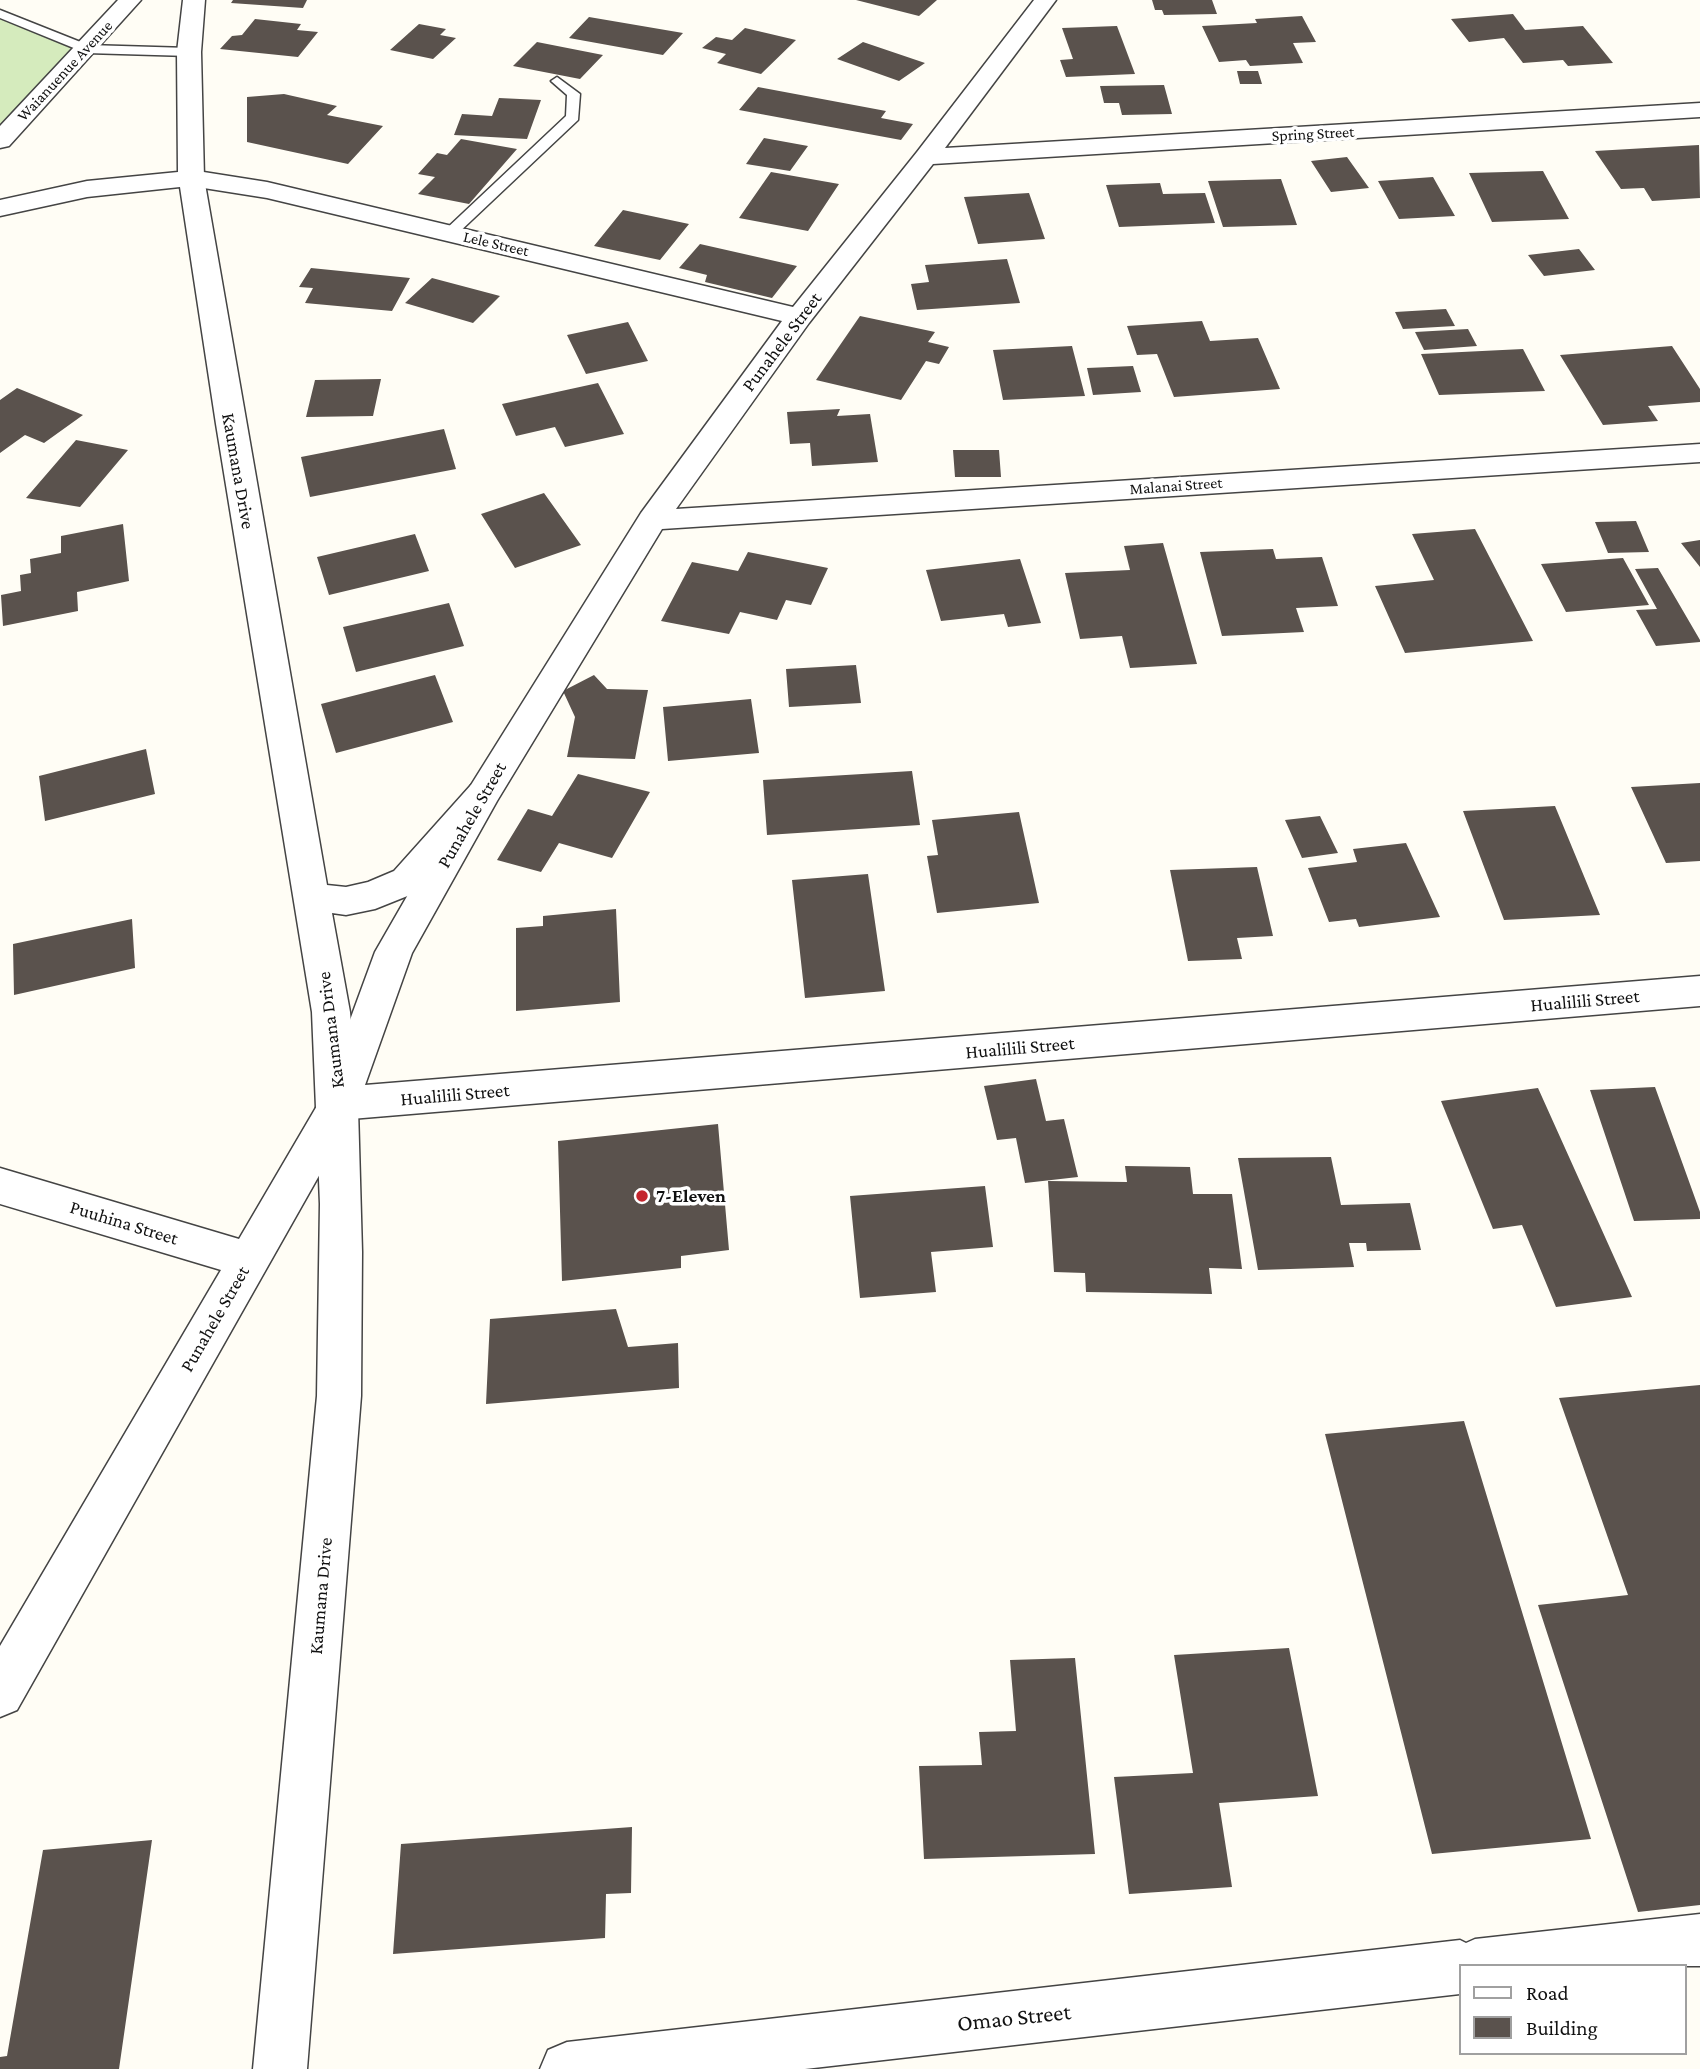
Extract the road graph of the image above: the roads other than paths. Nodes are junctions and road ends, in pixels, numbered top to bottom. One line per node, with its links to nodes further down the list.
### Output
1 (130, 0): 5 (street, Waianuenue Avenue)
2 (194, 0): 6 (street, Kaumana Drive)
3 (1045, 0): 10 (street, Punahele Street)
4 (0, 15): 5 (lane)
5 (86, 49): 6 (lane); 9 (street, Waianuenue Avenue)
6 (189, 52): 11 (street, Kaumana Drive)
7 (557, 81): 13 (lane)
8 (1700, 110): 10 (street, Spring Street)
9 (0, 141)
10 (926, 157): 14 (street, Punahele Street)
11 (191, 178): 12 (street, Lele Street); 13 (street, Lele Street); 18 (street, Kaumana Drive)
12 (0, 208)
13 (450, 233): 14 (street, Lele Street)
14 (799, 317): 16 (street, Punahele Street)
15 (1700, 453): 16 (street, Malanai Street)
16 (652, 520): 17 (street, Punahele Street)
17 (483, 793): 18 (street); 20 (street, Punahele Street)
18 (312, 897): 20 (street, Kaumana Drive)
19 (1700, 991): 20 (street, Hualilili Street)
20 (339, 1104): 22 (street, Punahele Street); 27 (street, Kaumana Drive)
21 (0, 1186): 22 (street, Puuhina Street)
22 (248, 1261): 23 (street, Punahele Street)
23 (0, 1693)
24 (1700, 1940): 25 (street)
25 (1492, 1964)
26 (1458, 1968): 28 (street, Omao Street)
27 (280, 2069)
28 (567, 2069)

